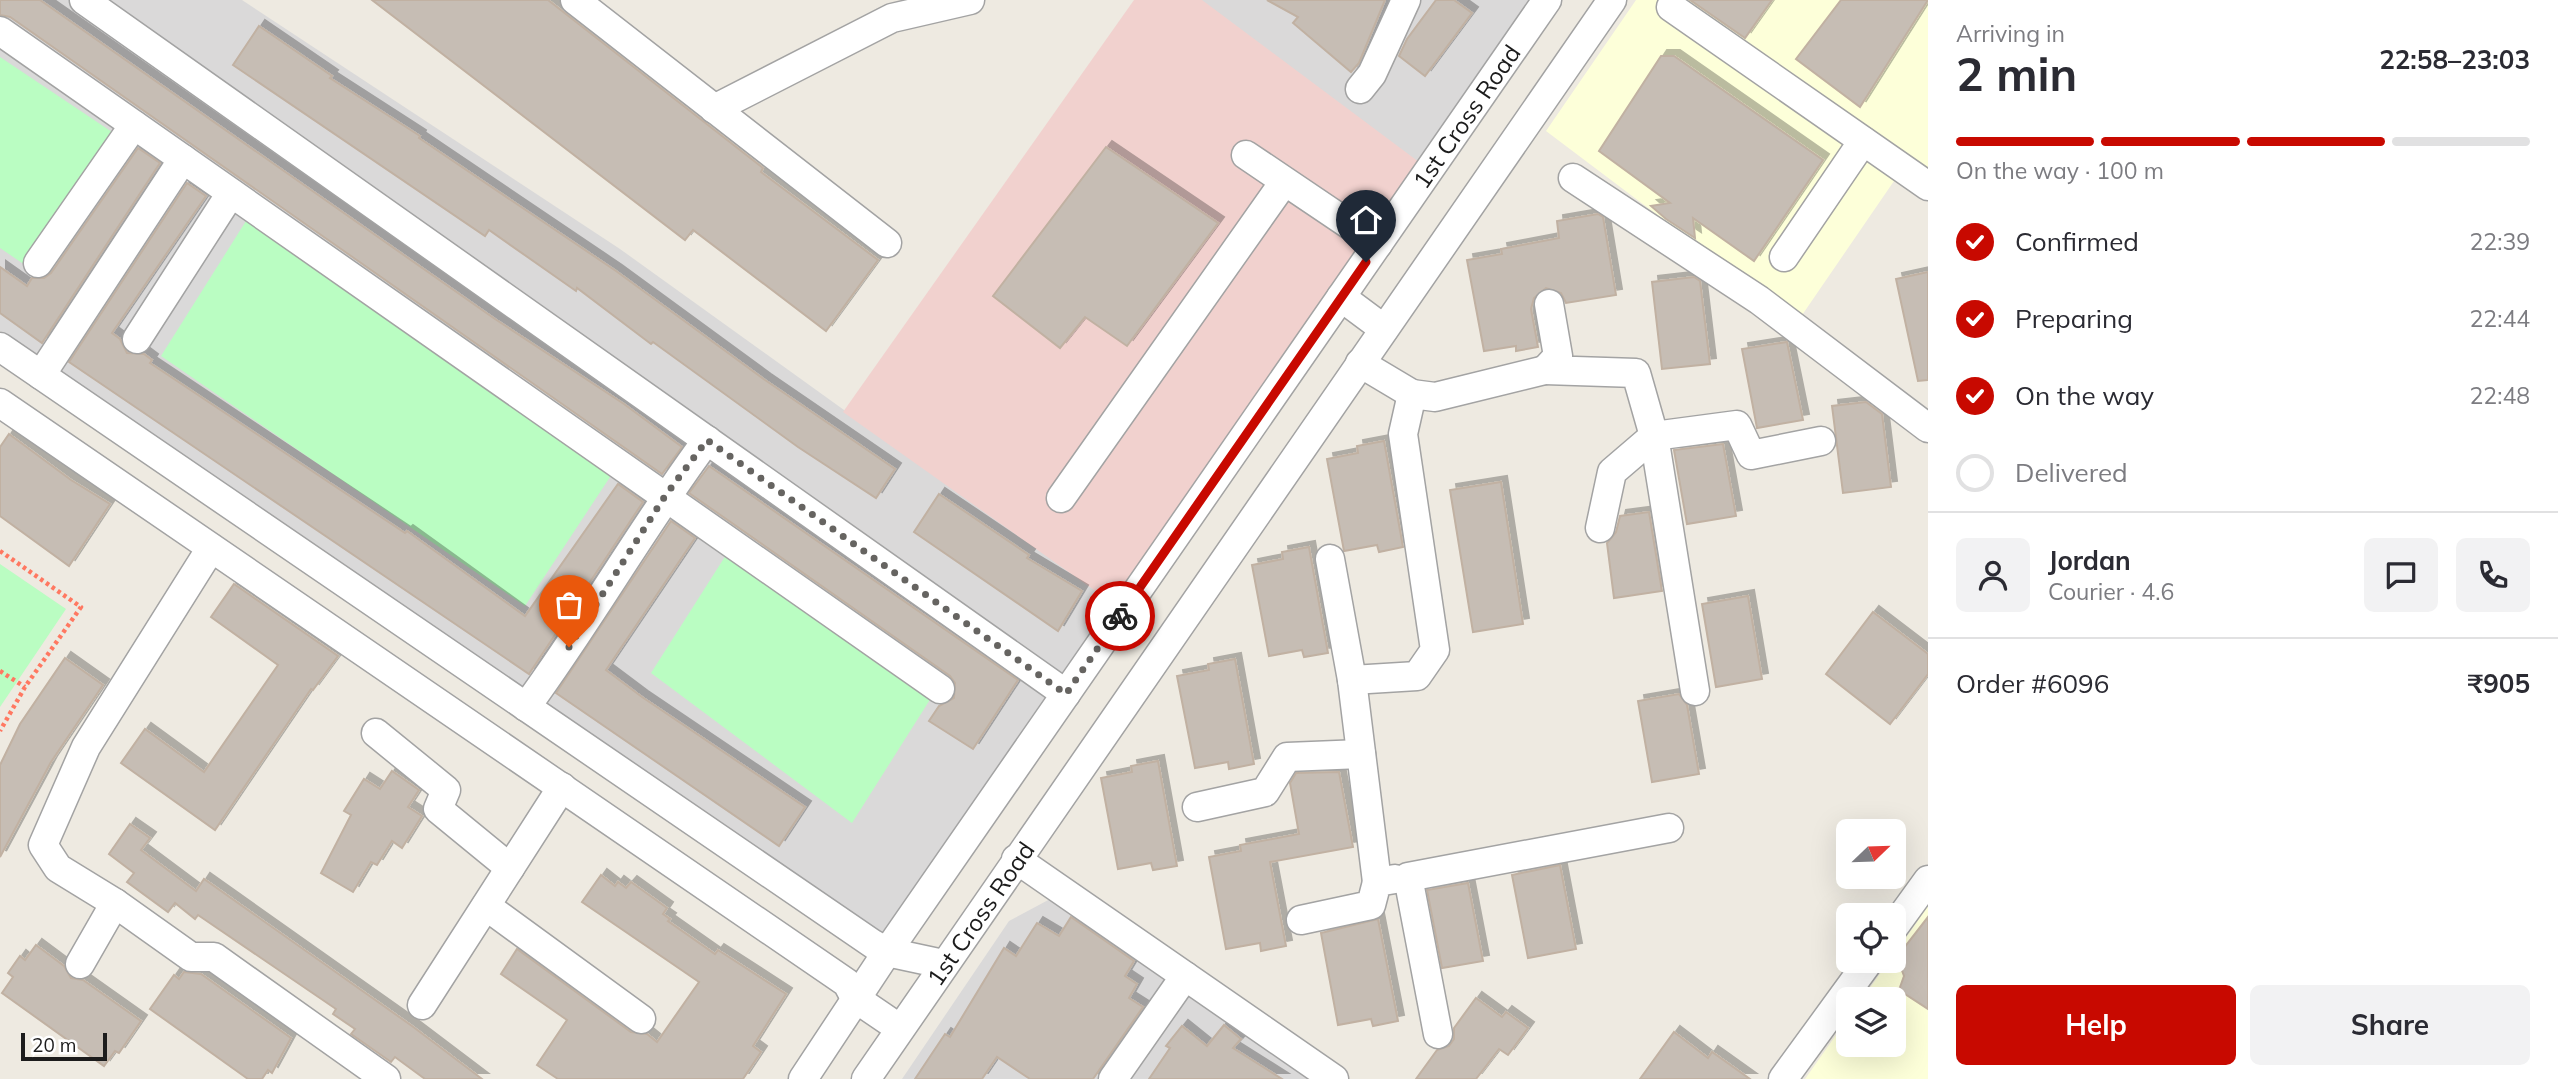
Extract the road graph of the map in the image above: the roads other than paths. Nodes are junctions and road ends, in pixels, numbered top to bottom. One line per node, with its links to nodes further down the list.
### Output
1 (84, 0): 35 (street)
2 (575, 0): 10 (street)
3 (970, 0): 10 (street)
4 (1406, 0): 9 (street)
5 (1547, 0): 20 (street, 1st Cross Road)
6 (1612, 0): 25 (street, 1st Cross Road)
7 (1671, 7): 12 (street)
8 (0, 31): 11 (street)
9 (1360, 89)
10 (715, 108): 19 (street)
11 (134, 125): 14 (street); 22 (street)
12 (1863, 141): 17 (street); 21 (street)
13 (1246, 155): 16 (street)
14 (183, 159): 18 (street); 30 (street)
15 (1573, 178): 33 (street)
16 (1284, 182): 20 (street); 39 (street)
17 (1928, 186)
18 (231, 193): 26 (street); 37 (street)
19 (887, 243)
20 (1378, 244): 23 (street, 1st Cross Road)
21 (1784, 257)
22 (38, 262)
23 (1341, 297): 25 (street); 46 (street, 1st Cross Road)
24 (1549, 304): 29 (street)
25 (1384, 329): 28 (street, 1st Cross Road)
26 (137, 339)
27 (0, 347): 30 (street)
28 (1360, 363): 31 (street); 53 (street, 1st Cross Road)
29 (1545, 369): 31 (street); 34 (street)
30 (41, 375): 38 (street)
31 (1412, 394): 43 (street)
32 (0, 403): 41 (street)
33 (1928, 428)
34 (1654, 436): 36 (street); 40 (street); 45 (street)
35 (707, 440): 37 (street); 46 (street)
36 (1821, 442)
37 (665, 496): 44 (street); 47 (street)
38 (220, 498): 41 (street); 47 (street)
39 (1062, 498)
40 (1600, 528)
41 (203, 542): 50 (street); 58 (street)
42 (1330, 559): 43 (street)
43 (1352, 680): 49 (street)
44 (940, 689)
45 (1695, 691)
46 (1059, 704): 62 (street, 1st Cross Road)
47 (526, 707): 62 (street)
48 (376, 733): 54 (street)
49 (1361, 754): 51 (street); 57 (street)
50 (562, 788): 54 (street); 67 (street)
51 (1197, 807)
52 (1669, 828): 55 (street)
53 (1016, 859): 64 (street, 1st Cross Road); 66 (street)
54 (510, 868): 59 (street)
55 (1408, 877): 57 (street); 71 (street)
56 (1928, 880): 60 (street)
57 (1377, 882): 61 (street)
58 (116, 903): 63 (street); 73 (street)
59 (485, 906): 68 (street); 69 (street)
60 (1906, 910)
61 (1301, 920)
62 (887, 952): 64 (street); 67 (street, 1st Cross Road)
63 (80, 964)
64 (943, 964): 70 (street, 1st Cross Road)
65 (1860, 973): 77 (street)
66 (1185, 976): 72 (street); 76 (street)
67 (855, 999): 70 (street); 74 (street, 1st Cross Road)
68 (422, 1005)
69 (641, 1019)
70 (899, 1028): 75 (street, 1st Cross Road)
71 (1438, 1034)
72 (1321, 1075)
73 (386, 1079)
74 (803, 1079)
75 (866, 1079)
76 (1114, 1079)
77 (1783, 1079)

